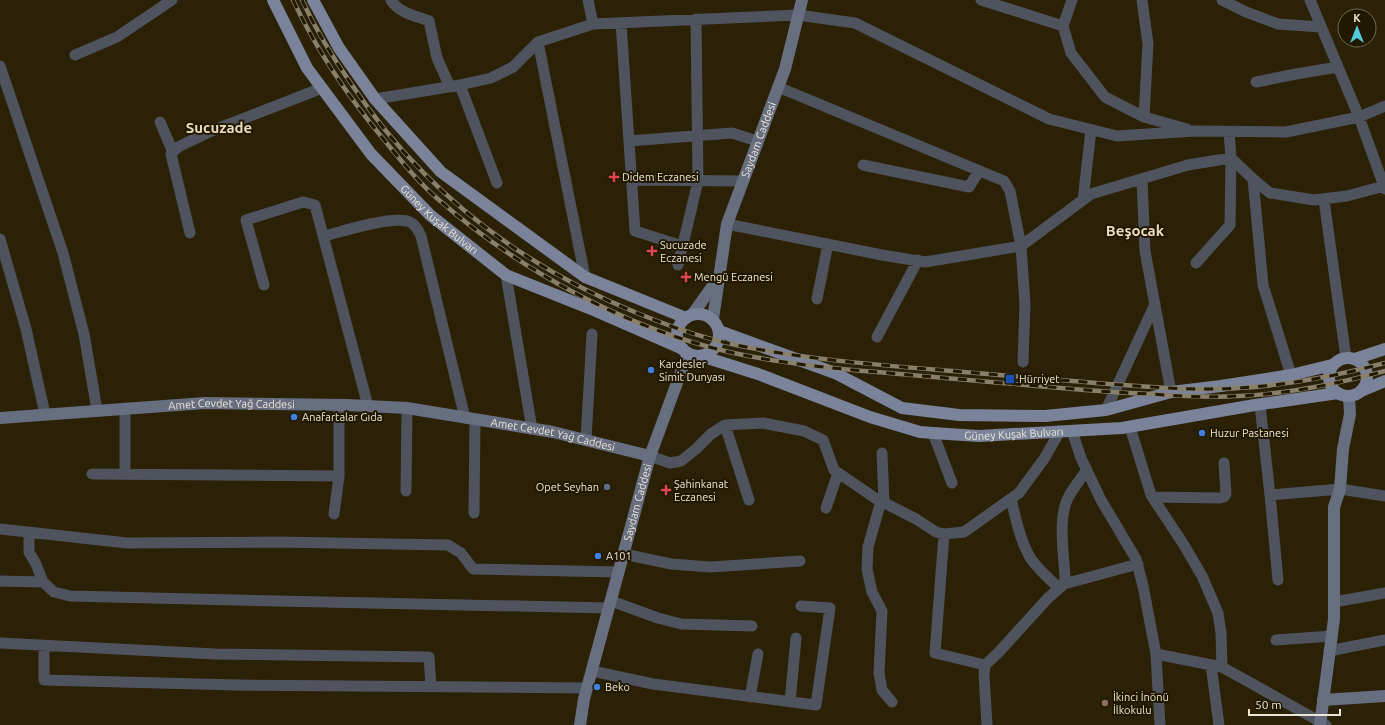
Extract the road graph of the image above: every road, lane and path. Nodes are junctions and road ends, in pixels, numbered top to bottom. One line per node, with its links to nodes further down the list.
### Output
1 (172, 0): 12 (street)
2 (274, 0): 25 (main road, Güney Kuşak Bulvarı)
3 (313, 0): 27 (main road)
4 (391, 0): 24 (street)
5 (588, 0): 16 (street)
6 (802, 0): 13 (main road, Saydam Caddesi)
7 (981, 0): 17 (street)
8 (1072, 0): 17 (street)
9 (1142, 0): 29 (street)
10 (1222, 0): 18 (street)
11 (1310, 0): 18 (street)
12 (158, 4): 20 (street)
13 (798, 15): 14 (street); 26 (main road, Saydam Caddesi); 32 (street)
14 (696, 19): 15 (street); 35 (street)
15 (621, 23): 16 (street); 36 (street)
16 (593, 24): 19 (street)
17 (1063, 26): 29 (street)
18 (1321, 27): 22 (street)
19 (538, 42): 24 (street); 62 (street)
20 (75, 55)
21 (0, 66): 88 (street)
22 (1338, 67): 23 (street); 30 (street)
23 (1256, 82)
24 (455, 86): 27 (street); 47 (street)
25 (322, 88): 38 (street); 61 (main road, Güney Kuşak Bulvarı)
26 (778, 88): 37 (main road, Saydam Caddesi); 41 (street)
27 (375, 99): 62 (main road)
28 (1385, 106): 30 (street)
29 (1144, 117): 33 (street)
30 (1360, 118): 34 (street); 48 (street)
31 (160, 122): 38 (street)
32 (1091, 130): 33 (street); 49 (street)
33 (1195, 131): 34 (street)
34 (1229, 132): 39 (street)
35 (697, 137): 36 (street); 37 (street); 45 (street)
36 (629, 142): 44 (street)
37 (758, 142): 46 (main road, Saydam Caddesi)
38 (173, 152): 52 (street)
39 (1231, 158): 42 (street); 43 (street); 59 (street)
40 (863, 165): 41 (street)
41 (978, 171): 57 (street)
42 (1142, 179): 49 (street); 66 (street)
43 (1253, 179): 50 (street); 78 (street)
44 (631, 180): 45 (street); 56 (street)
45 (698, 181): 46 (street); 56 (street)
46 (743, 181): 51 (main road, Saydam Caddesi)
47 (497, 183)
48 (1384, 188): 50 (street)
49 (1084, 200): 57 (street)
50 (1324, 200): 75 (street)
51 (727, 224): 55 (street); 63 (main road, Saydam Caddesi)
52 (190, 233)
53 (324, 236): 64 (street); 85 (street); 92 (street)
54 (0, 239): 90 (street)
55 (828, 244): 58 (street); 65 (street)
56 (682, 246): 60 (street)
57 (1021, 246): 58 (street); 76 (street)
58 (918, 260): 71 (street)
59 (1196, 263)
60 (678, 265)
61 (506, 275): 73 (main road, Güney Kuşak Bulvarı); 95 (street)
62 (585, 277): 67 (main road)
63 (718, 279): 67 (main road); 68 (main road, Saydam Caddesi)
64 (264, 285)
65 (817, 299)
66 (1155, 304): 80 (street); 89 (street)
67 (689, 316): 68 (main road); 73 (main road)
68 (712, 319): 69 (main road)
69 (719, 331): 74 (main road); 89 (main road, Güney Kuşak Bulvarı)
70 (592, 334): 98 (street)
71 (877, 337)
72 (1385, 349): 75 (main road)
73 (685, 352): 74 (main road); 100 (main road, Saydam Caddesi)
74 (701, 356): 97 (main road, Güney Kuşak Bulvarı)
75 (1351, 359): 77 (main road); 82 (main road)
76 (1022, 362)
77 (1332, 365): 78 (main road, Güney Kuşak Bulvarı); 81 (main road)
78 (1291, 375): 80 (main road, Güney Kuşak Bulvarı)
79 (1385, 381): 82 (main road)
80 (1171, 392): 89 (main road, Güney Kuşak Bulvarı)
81 (1338, 393): 82 (main road); 84 (main road, Güney Kuşak Bulvarı)
82 (1355, 393): 108 (main road)
83 (339, 405): 85 (main road, Amet Cevdet Yağ Caddesi); 86 (main road, Amet Cevdet Yağ Caddesi); 106 (street)
84 (1260, 405): 94 (main road, Güney Kuşak Bulvarı); 110 (street)
85 (368, 406): 87 (main road, Amet Cevdet Yağ Caddesi)
86 (125, 408): 88 (main road, Amet Cevdet Yağ Caddesi); 105 (street)
87 (407, 408): 92 (main road, Amet Cevdet Yağ Caddesi); 109 (street)
88 (97, 410): 90 (main road, Amet Cevdet Yağ Caddesi)
89 (1106, 410)
90 (45, 414): 91 (main road, Amet Cevdet Yağ Caddesi)
91 (0, 418)
92 (470, 418): 95 (main road, Amet Cevdet Yağ Caddesi); 117 (street)
93 (725, 425): 100 (street); 103 (street); 114 (street)
94 (1130, 427): 96 (main road, Güney Kuşak Bulvarı); 112 (street)
95 (532, 429): 98 (main road, Amet Cevdet Yağ Caddesi)
96 (1066, 431): 97 (main road, Güney Kuşak Bulvarı); 102 (street); 113 (street)
97 (933, 433): 107 (street)
98 (586, 440): 100 (main road, Amet Cevdet Yağ Caddesi)
99 (882, 453): 115 (street)
100 (650, 456): 122 (main road, Saydam Caddesi)
101 (1224, 463): 112 (street)
102 (1087, 470): 124 (street); 129 (street)
103 (838, 473): 115 (street); 116 (street)
104 (92, 474): 105 (street)
105 (125, 474): 106 (street)
106 (338, 476): 118 (street)
107 (952, 484)
108 (1340, 489): 110 (street); 111 (street); 131 (main road)
109 (406, 491)
110 (1270, 495): 126 (street)
111 (1385, 496)
112 (1152, 497): 145 (street)
113 (1011, 499): 121 (street); 129 (street)
114 (749, 500)
115 (883, 502): 121 (street); 153 (street)
116 (826, 508)
117 (474, 513)
118 (334, 514)
119 (0, 529): 120 (street)
120 (28, 532): 125 (street); 128 (street)
121 (944, 534): 144 (street)
122 (624, 554): 123 (street); 125 (main road, Saydam Caddesi)
123 (800, 562)
124 (1138, 564): 129 (street); 143 (street)
125 (619, 572): 132 (main road, Saydam Caddesi)
126 (1278, 580)
127 (0, 581): 128 (street)
128 (43, 582): 132 (street)
129 (1062, 586): 144 (street)
130 (1385, 593): 131 (street)
131 (1334, 602): 135 (main road)
132 (610, 605): 134 (street); 146 (main road, Saydam Caddesi)
133 (801, 606): 152 (street)
134 (752, 626)
135 (1332, 636): 137 (street); 141 (main road)
136 (796, 638): 152 (street)
137 (1276, 640)
138 (1385, 640): 141 (street)
139 (0, 643): 140 (street)
140 (44, 645): 147 (street); 147 (street)
141 (1329, 651): 151 (main road)
142 (758, 654): 150 (street)
143 (1156, 654): 145 (street); 157 (street)
144 (985, 665): 156 (street)
145 (1216, 666): 154 (street); 158 (street)
146 (592, 671): 148 (main road, Saydam Caddesi); 150 (street)
147 (430, 687): 148 (street)
148 (587, 688): 155 (main road, Saydam Caddesi)
149 (1385, 696): 151 (main road)
150 (750, 697): 152 (street)
151 (1323, 700): 154 (main road)
152 (790, 702)
153 (892, 702)
154 (1322, 724)
155 (580, 725)
156 (988, 725)
157 (1160, 725)
158 (1219, 725)

